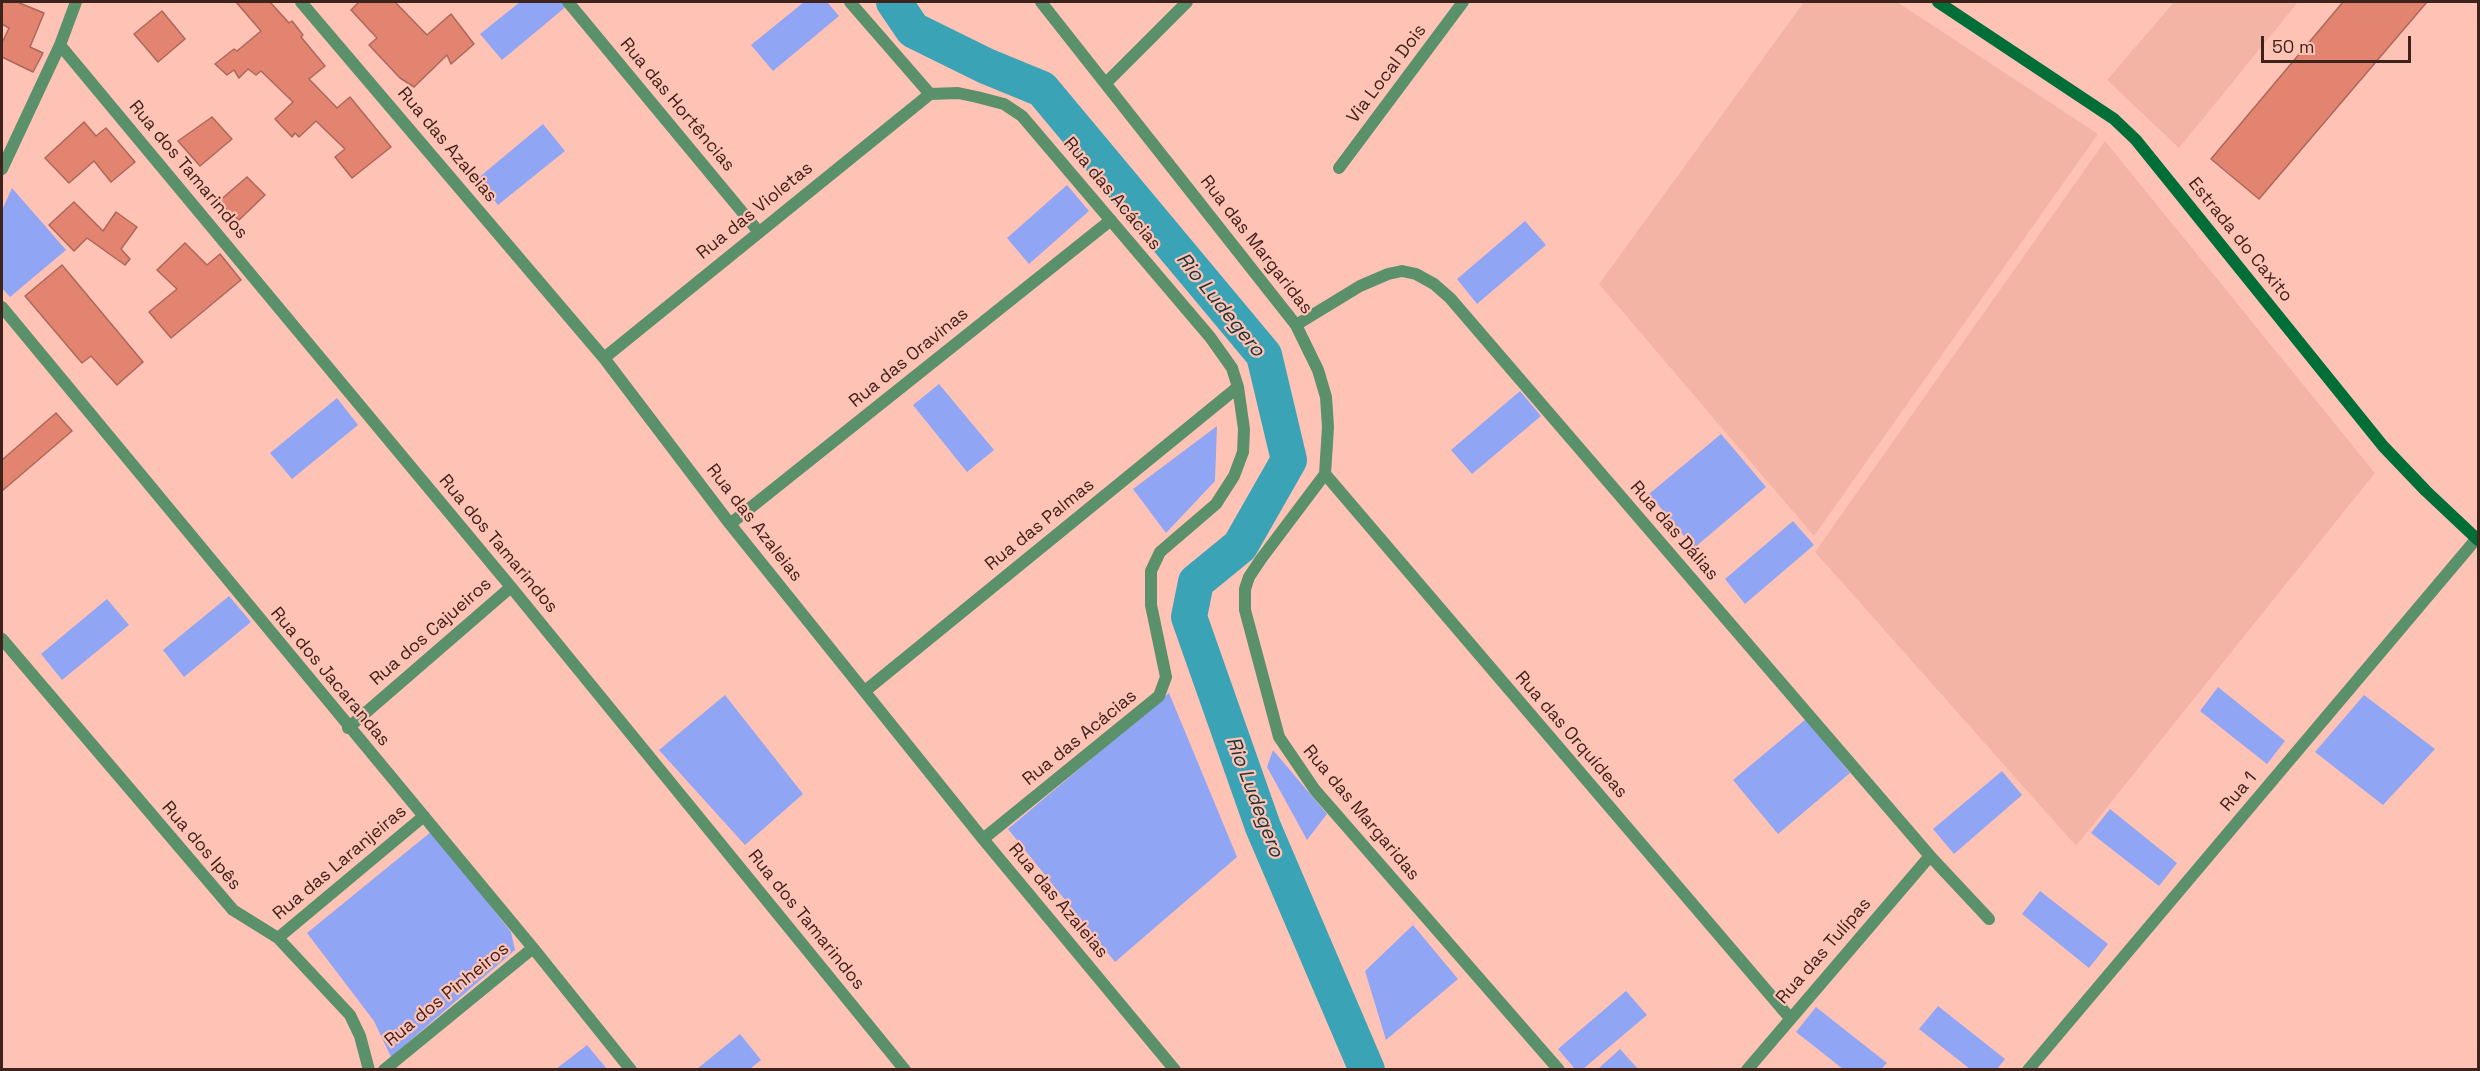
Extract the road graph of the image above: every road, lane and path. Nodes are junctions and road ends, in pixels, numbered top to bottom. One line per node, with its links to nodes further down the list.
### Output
1 (76, 2): 9 (street)
2 (301, 2): 18 (street, Rua das Azaleias)
3 (568, 2): 15 (street, Rua das Hortências)
4 (850, 2): 11 (street)
5 (1041, 2): 10 (street, Rua das Margaridas)
6 (1187, 2): 10 (street)
7 (1463, 2): 12 (street, Via Local Dois)
8 (1938, 2): 22 (main road, Estrada do Caxito)
9 (60, 45): 13 (street); 23 (street, Rua dos Tamarindos)
10 (1106, 83): 17 (street, Rua das Margaridas)
11 (930, 94): 14 (street, Rua das Acácias); 15 (street, Rua das Violetas)
12 (1339, 168)
13 (2, 169)
14 (1111, 220): 19 (street, Rua das Acácias); 21 (street, Rua das Oravinas)
15 (758, 231): 18 (street, Rua das Violetas)
16 (2, 308): 26 (street, Rua dos Jacarandas)
17 (1296, 325): 20 (street, Rua das Margaridas); 29 (street, Rua das Dálias)
18 (604, 358): 21 (street, Rua das Azaleias)
19 (1238, 387): 25 (street, Rua das Palmas); 28 (street, Rua das Acácias)
20 (1325, 474): 33 (street, Rua das Orquídeas); 39 (street, Rua das Margaridas)
21 (730, 524): 25 (street, Rua das Azaleias)
22 (2478, 539): 41 (street, Rua 1)
23 (511, 587): 26 (street, Rua dos Cajueiros); 37 (street, Rua dos Tamarindos)
24 (2, 639): 31 (street, Rua dos Ipês)
25 (865, 691): 28 (street, Rua das Azaleias)
26 (348, 728): 27 (street, Rua dos Jacarandas)
27 (424, 816): 31 (street, Rua das Laranjeiras); 32 (street, Rua dos Jacarandas)
28 (983, 839): 38 (street, Rua das Azaleias)
29 (1930, 856): 30 (street, Rua das Dálias); 33 (street, Rua das Tulípas)
30 (1989, 919)
31 (279, 938): 34 (street, Rua dos Ipês)
32 (533, 948): 35 (street, Rua dos Pinheiros); 36 (street, Rua dos Jacarandas)
33 (1790, 1018): 40 (street, Rua das Tulípas)
34 (369, 1070)
35 (384, 1070)
36 (631, 1070)
37 (905, 1070)
38 (1175, 1070)
39 (1559, 1070)
40 (1747, 1070)
41 (2028, 1070)

